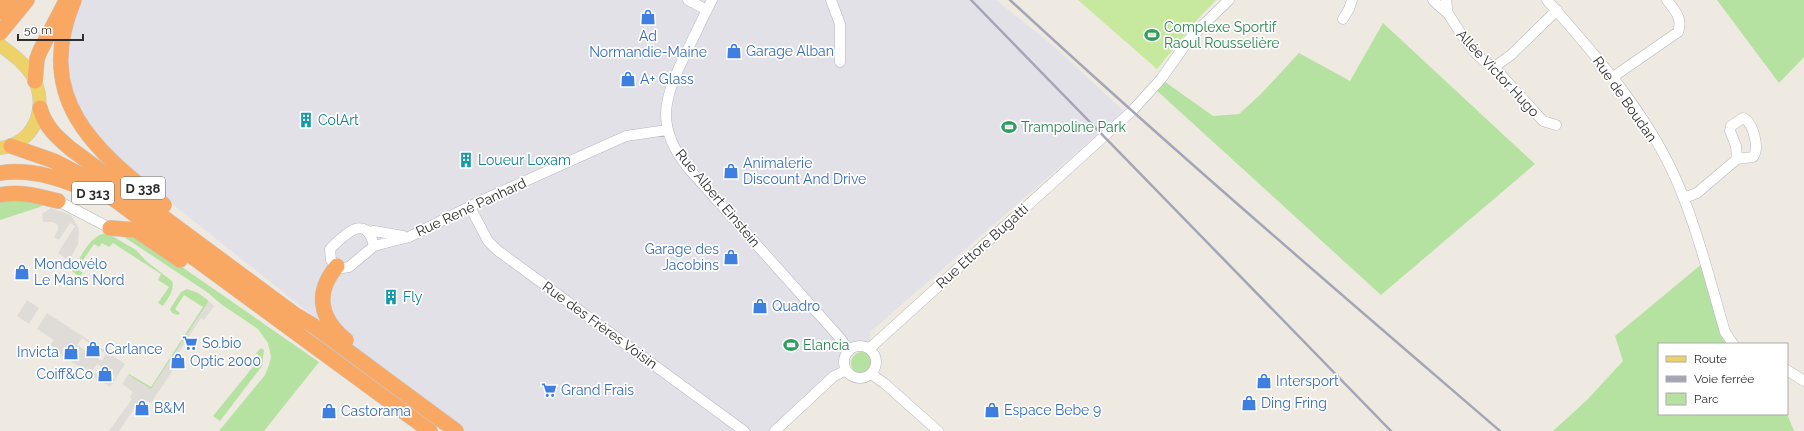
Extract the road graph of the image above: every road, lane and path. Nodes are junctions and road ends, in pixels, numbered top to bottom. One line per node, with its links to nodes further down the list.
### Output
1 (9, 0): 16 (highway)
2 (27, 0): 19 (highway)
3 (67, 0): 24 (highway)
4 (74, 0): 42 (highway, D 338)
5 (688, 0): 14 (street)
6 (712, 0): 14 (street, Rue Albert Einstein)
7 (831, 0): 21 (street)
8 (1228, 0): 44 (street, Rue Ettore Bugatti)
9 (1352, 0): 18 (street)
10 (1433, 0): 17 (street, Allée Victor Hugo)
11 (1446, 0): 17 (street, Allée Victor Hugo)
12 (1548, 0): 15 (street, Rue de Boudan)
13 (1667, 0): 23 (street)
14 (707, 10): 27 (street, Rue Albert Einstein)
15 (1557, 10): 22 (street); 23 (street, Rue de Boudan)
16 (0, 12)
17 (1448, 14): 22 (street, Allée Victor Hugo)
18 (1343, 19)
19 (0, 33)
20 (0, 45): 24 (main road)
21 (840, 62)
22 (1494, 67): 26 (street, Allée Victor Hugo)
23 (1613, 78): 32 (street, Rue de Boudan)
24 (35, 81): 25 (main road)
25 (40, 108): 28 (main road); 42 (highway, D 338)
26 (1556, 125)
27 (667, 130): 34 (street, Rue René Panhard); 45 (street, Rue Albert Einstein)
28 (5, 147): 38 (highway, D 338)
29 (1737, 159): 32 (street)
30 (0, 173): 38 (highway, D 313)
31 (0, 195): 33 (highway, D 313)
32 (1684, 198): 43 (street, Rue de Boudan)
33 (58, 201): 35 (street, D 313)
34 (470, 207): 37 (street, Rue René Panhard); 55 (street, Rue des Frères Voisin)
35 (110, 228): 41 (highway, D 313)
36 (369, 232): 37 (street, Rue René Panhard); 39 (street); 40 (street, Rue René Panhard)
37 (409, 237): 39 (street, Rue René Panhard)
38 (173, 242): 41 (highway, D 338)
39 (374, 246): 40 (street)
40 (337, 266): 49 (highway)
41 (212, 271): 51 (highway, D 338)
42 (314, 326): 49 (highway, D 338)
43 (1732, 343)
44 (870, 348): 45 (street); 48 (street)
45 (849, 352): 46 (street)
46 (845, 371): 48 (street); 56 (street)
47 (1788, 371): 50 (street)
48 (871, 374): 57 (street)
49 (388, 381): 54 (highway, D 338)
50 (1804, 381)
51 (396, 406): 52 (highway); 53 (highway, D 338)
52 (423, 431)
53 (430, 431)
54 (456, 431)
55 (744, 431)
56 (775, 431)
57 (938, 431)

